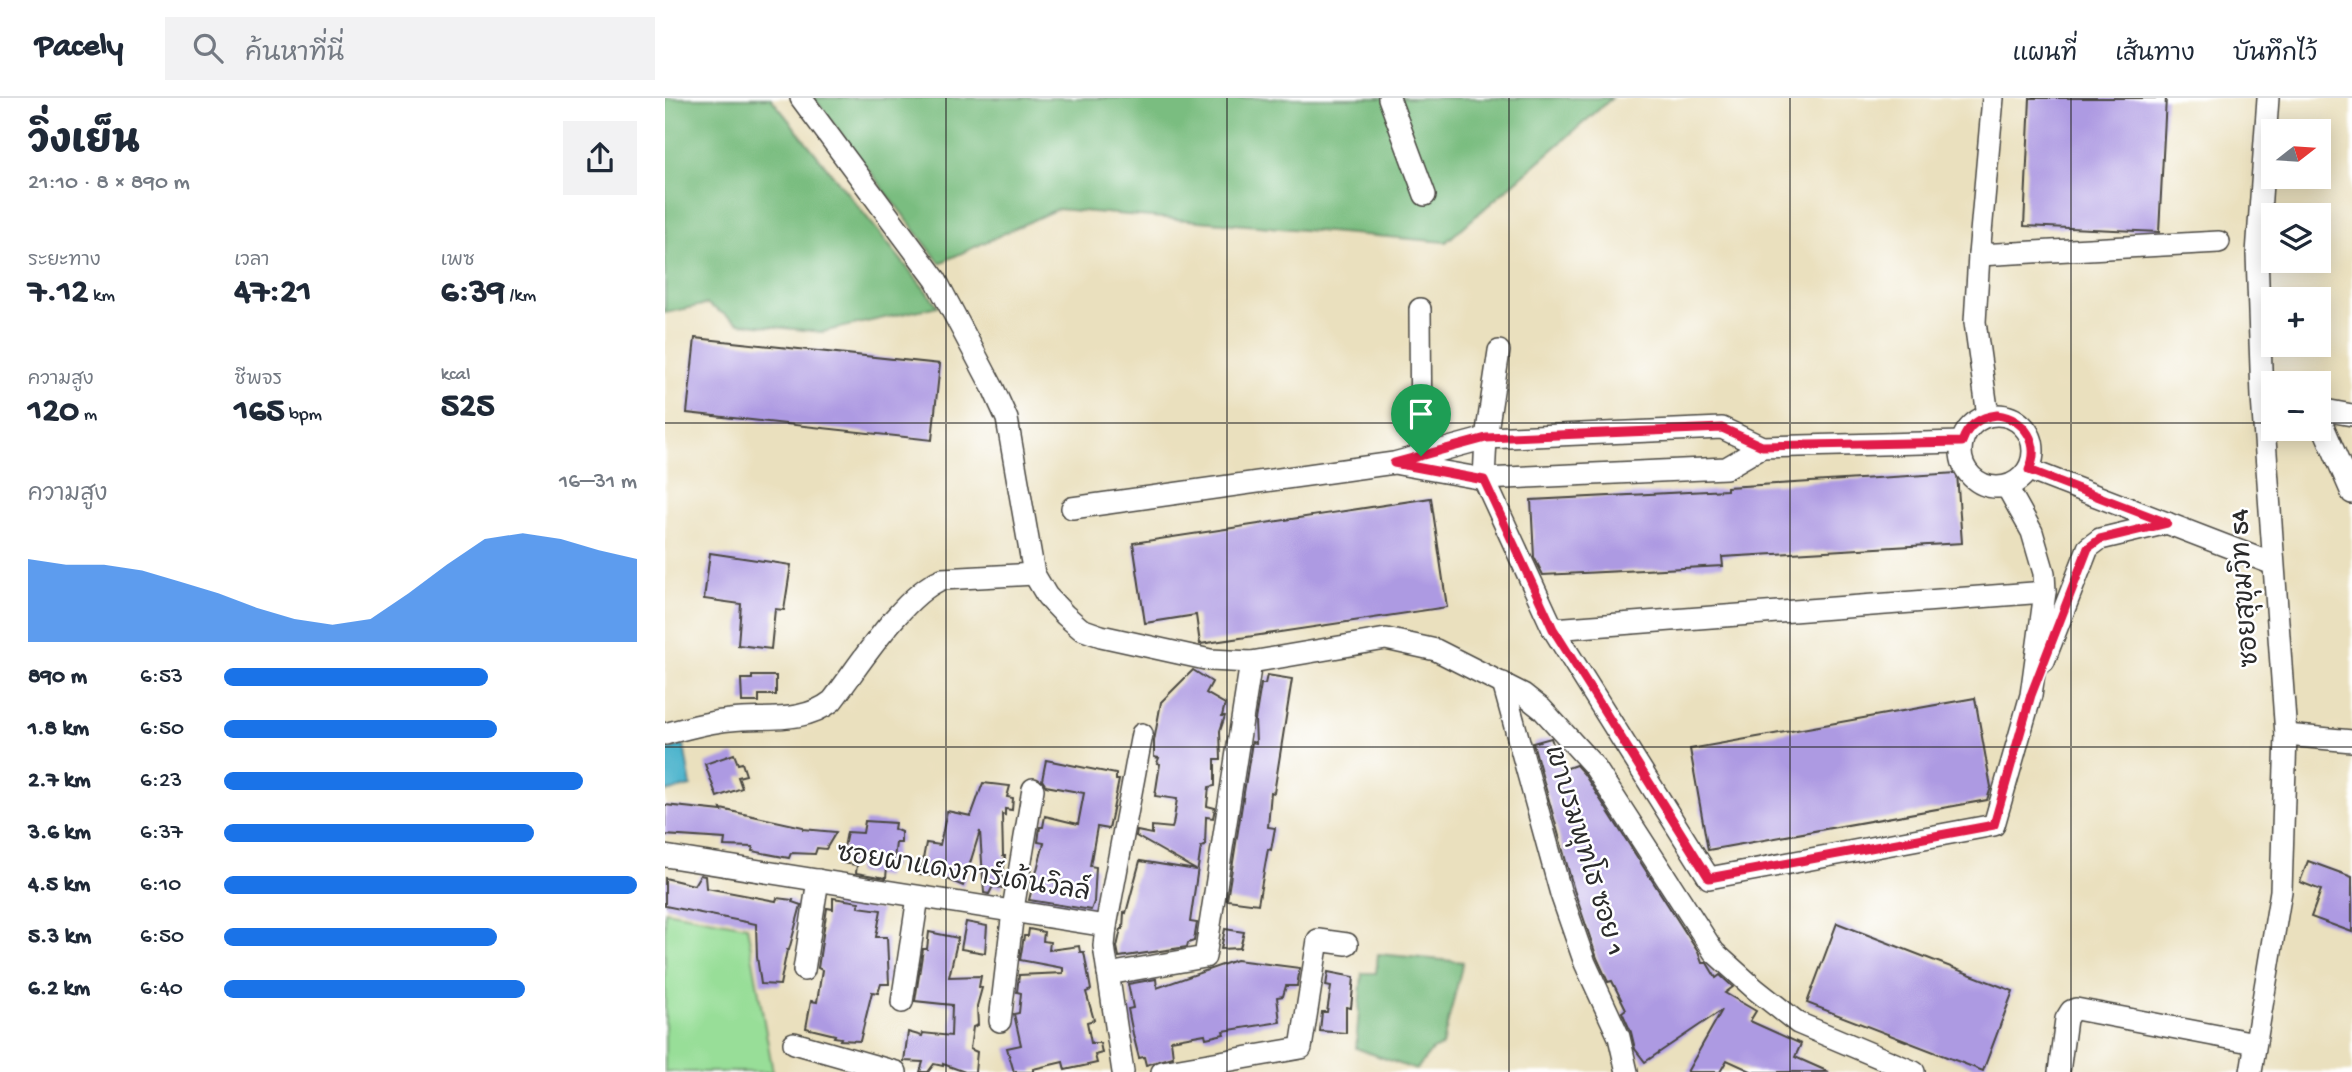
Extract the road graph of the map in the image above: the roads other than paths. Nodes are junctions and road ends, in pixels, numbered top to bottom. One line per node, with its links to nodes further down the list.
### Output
1 (801, 98): 28 (street)
2 (1389, 98): 5 (street)
3 (1993, 98): 7 (street)
4 (2268, 98): 10 (street, ซอยสุขุมวิท 54)
5 (1425, 195)
6 (2218, 242): 7 (street)
7 (1979, 255): 13 (street)
8 (1420, 309): 19 (street)
9 (1499, 351): 14 (street)
10 (2266, 371)
11 (2331, 411): 12 (street)
12 (2352, 415)
13 (1987, 416): 17 (street); 21 (street)
14 (1486, 438): 18 (street); 19 (street); 22 (street)
15 (2269, 441): 27 (street, ซอยสุขุมวิท 54)
16 (2329, 441): 24 (street)
17 (1962, 442): 18 (street); 23 (street)
18 (1762, 446): 22 (street)
19 (1421, 456): 20 (street)
20 (1394, 463): 22 (street); 25 (street)
21 (2029, 470): 23 (street); 26 (street)
22 (1484, 480): 30 (street)
23 (2007, 487): 29 (street)
24 (2352, 493)
25 (1072, 508)
26 (2167, 523): 27 (street); 33 (street)
27 (2273, 564): 36 (street, ซอยสุขุมวิท 54)
28 (1034, 574): 31 (street); 34 (street)
29 (2045, 592): 30 (street); 33 (street)
30 (1553, 629): 33 (street)
31 (1251, 662): 32 (street); 46 (street)
32 (1503, 683): 54 (street, เขาบรมพุทโธ ซอย 1); 55 (street)
33 (2031, 695)
34 (665, 734)
35 (1142, 734): 43 (street)
36 (2286, 735): 37 (street); 50 (street, ซอยสุขุมวิท 54)
37 (2352, 741)
38 (1033, 789): 42 (street)
39 (665, 856): 40 (street, ซอยผาแดงการ์เด้นวิลล์)
40 (818, 880): 41 (street, ซอยผาแดงการ์เด้นวิลล์); 45 (street)
41 (918, 897): 42 (street, ซอยผาแดงการ์เด้นวิลล์); 47 (street)
42 (1013, 913): 43 (street, ซอยผาแดงการ์เด้นวิลล์); 48 (street)
43 (1107, 926): 46 (street, ซอยผาแดงการ์เด้นวิลล์)
44 (1347, 944): 53 (street)
45 (804, 970)
46 (1108, 974): 52 (street, ซอยผาแดงการ์เด้นวิลล์)
47 (902, 1002)
48 (1000, 1021)
49 (794, 1043): 51 (street)
50 (2255, 1043): 56 (street); 57 (street, ซอยสุขุมวิท 54)
51 (896, 1072)
52 (1123, 1072)
53 (1162, 1072)
54 (1627, 1072)
55 (1915, 1072)
56 (2059, 1072)
57 (2251, 1072)

